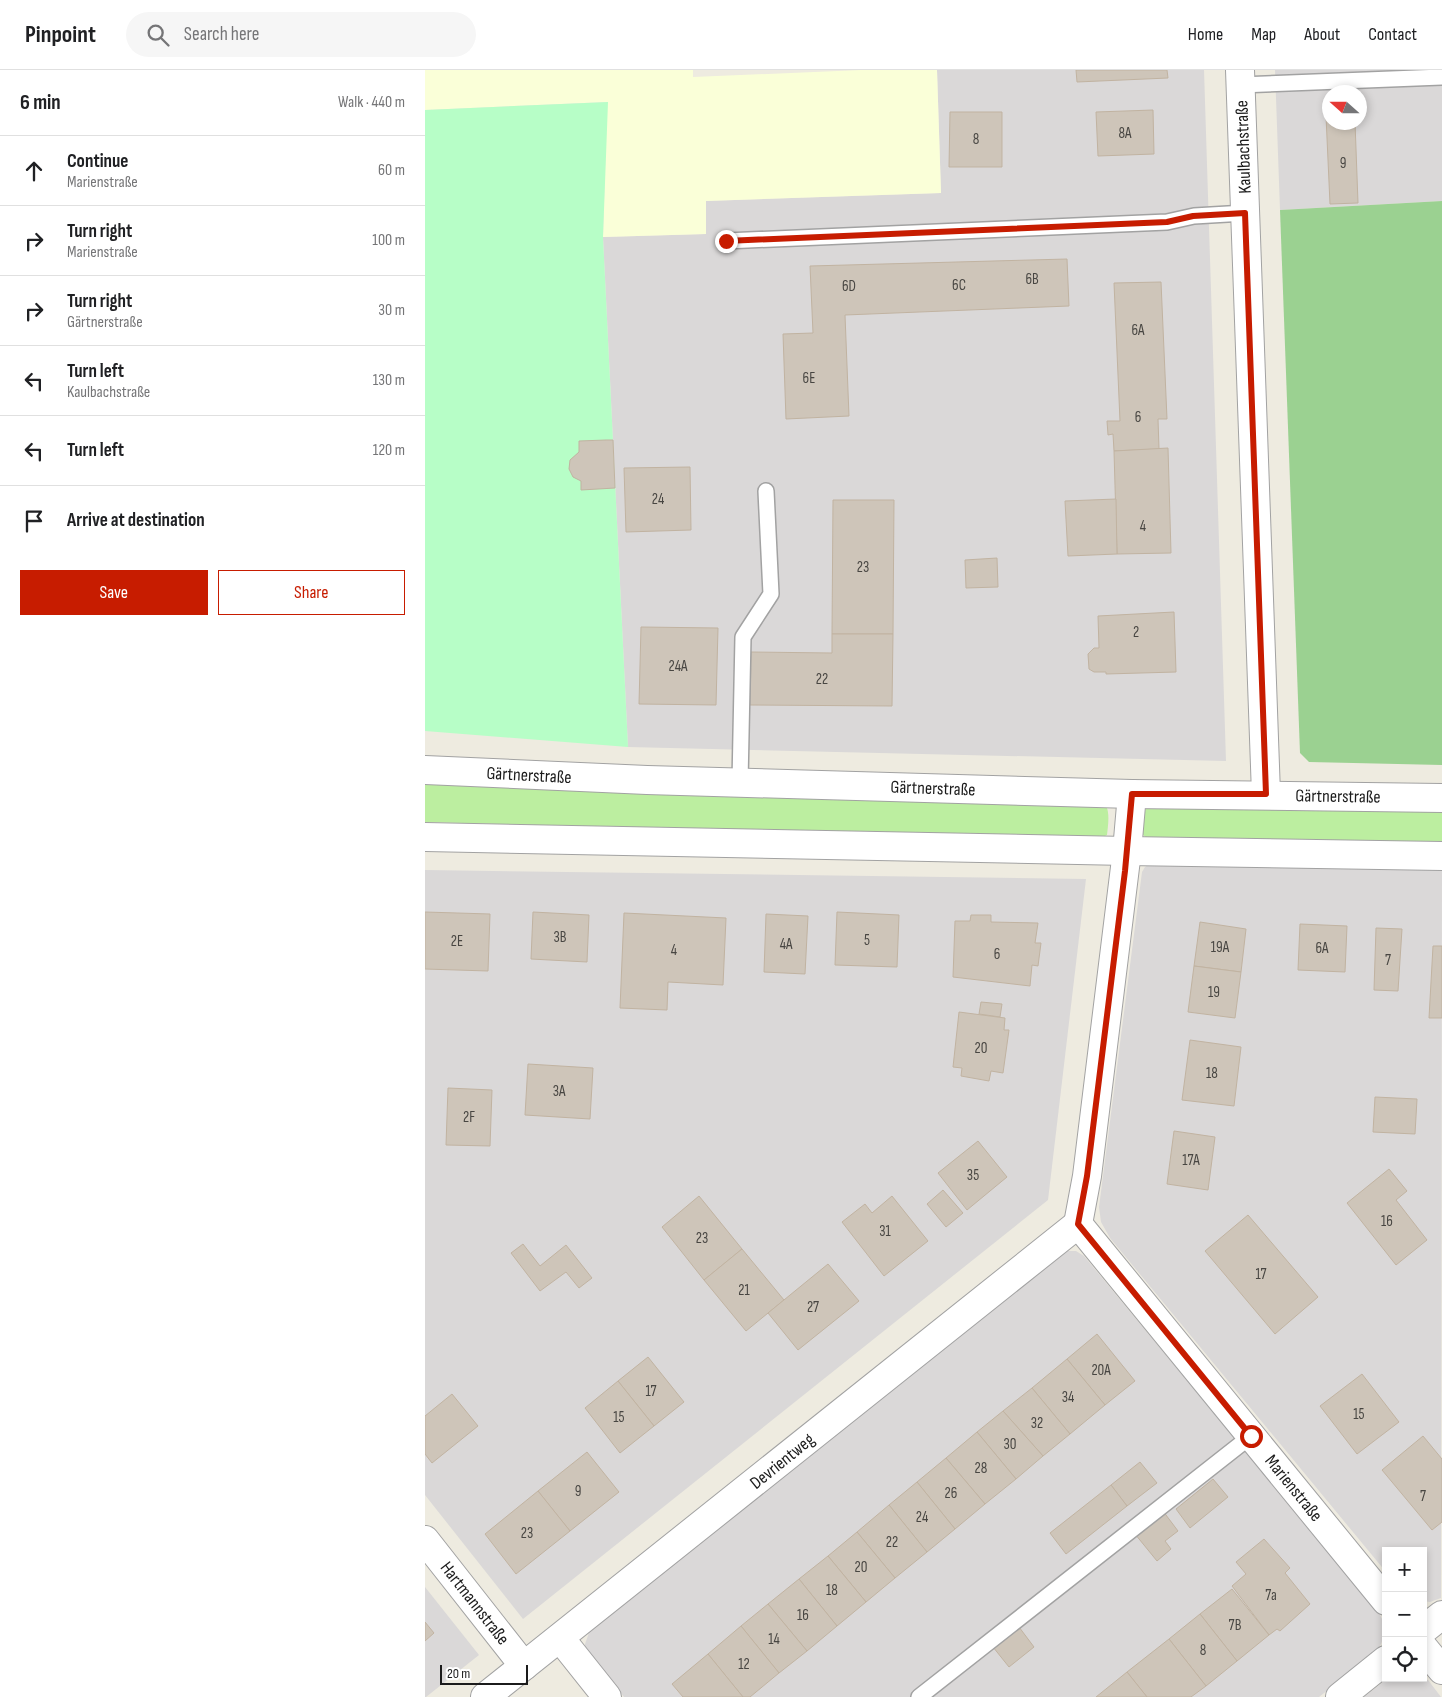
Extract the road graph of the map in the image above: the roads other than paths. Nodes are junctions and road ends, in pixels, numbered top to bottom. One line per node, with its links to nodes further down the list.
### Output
1 (1442, 77): 2 (lane)
2 (1240, 78): 3 (street, Kaulbachstraße)
3 (1245, 213): 4 (lane); 9 (street, Kaulbachstraße)
4 (726, 241)
5 (766, 491): 7 (lane)
6 (425, 770): 7 (street, Gärtnerstraße)
7 (739, 782): 8 (street, Gärtnerstraße)
8 (1132, 794): 9 (street, Gärtnerstraße); 12 (street)
9 (1266, 794): 10 (street, Gärtnerstraße)
10 (1442, 798)
11 (425, 837): 12 (street)
12 (1127, 851): 13 (street); 14 (street)
13 (1442, 856)
14 (1078, 1224): 15 (street, Marienstraße); 20 (street, Devrientweg)
15 (1251, 1436): 17 (street, Marienstraße); 27 (lane)
16 (425, 1540): 23 (street, Hartmannstraße)
17 (1382, 1596)
18 (1442, 1615): 19 (street)
19 (1427, 1627)
20 (560, 1638): 23 (street, Devrientweg); 26 (street)
21 (1427, 1652): 24 (street)
22 (1382, 1663): 28 (street)
23 (524, 1666): 25 (street, Devrientweg)
24 (1442, 1670)
25 (485, 1697)
26 (607, 1697)
27 (919, 1697)
28 (1340, 1697)

